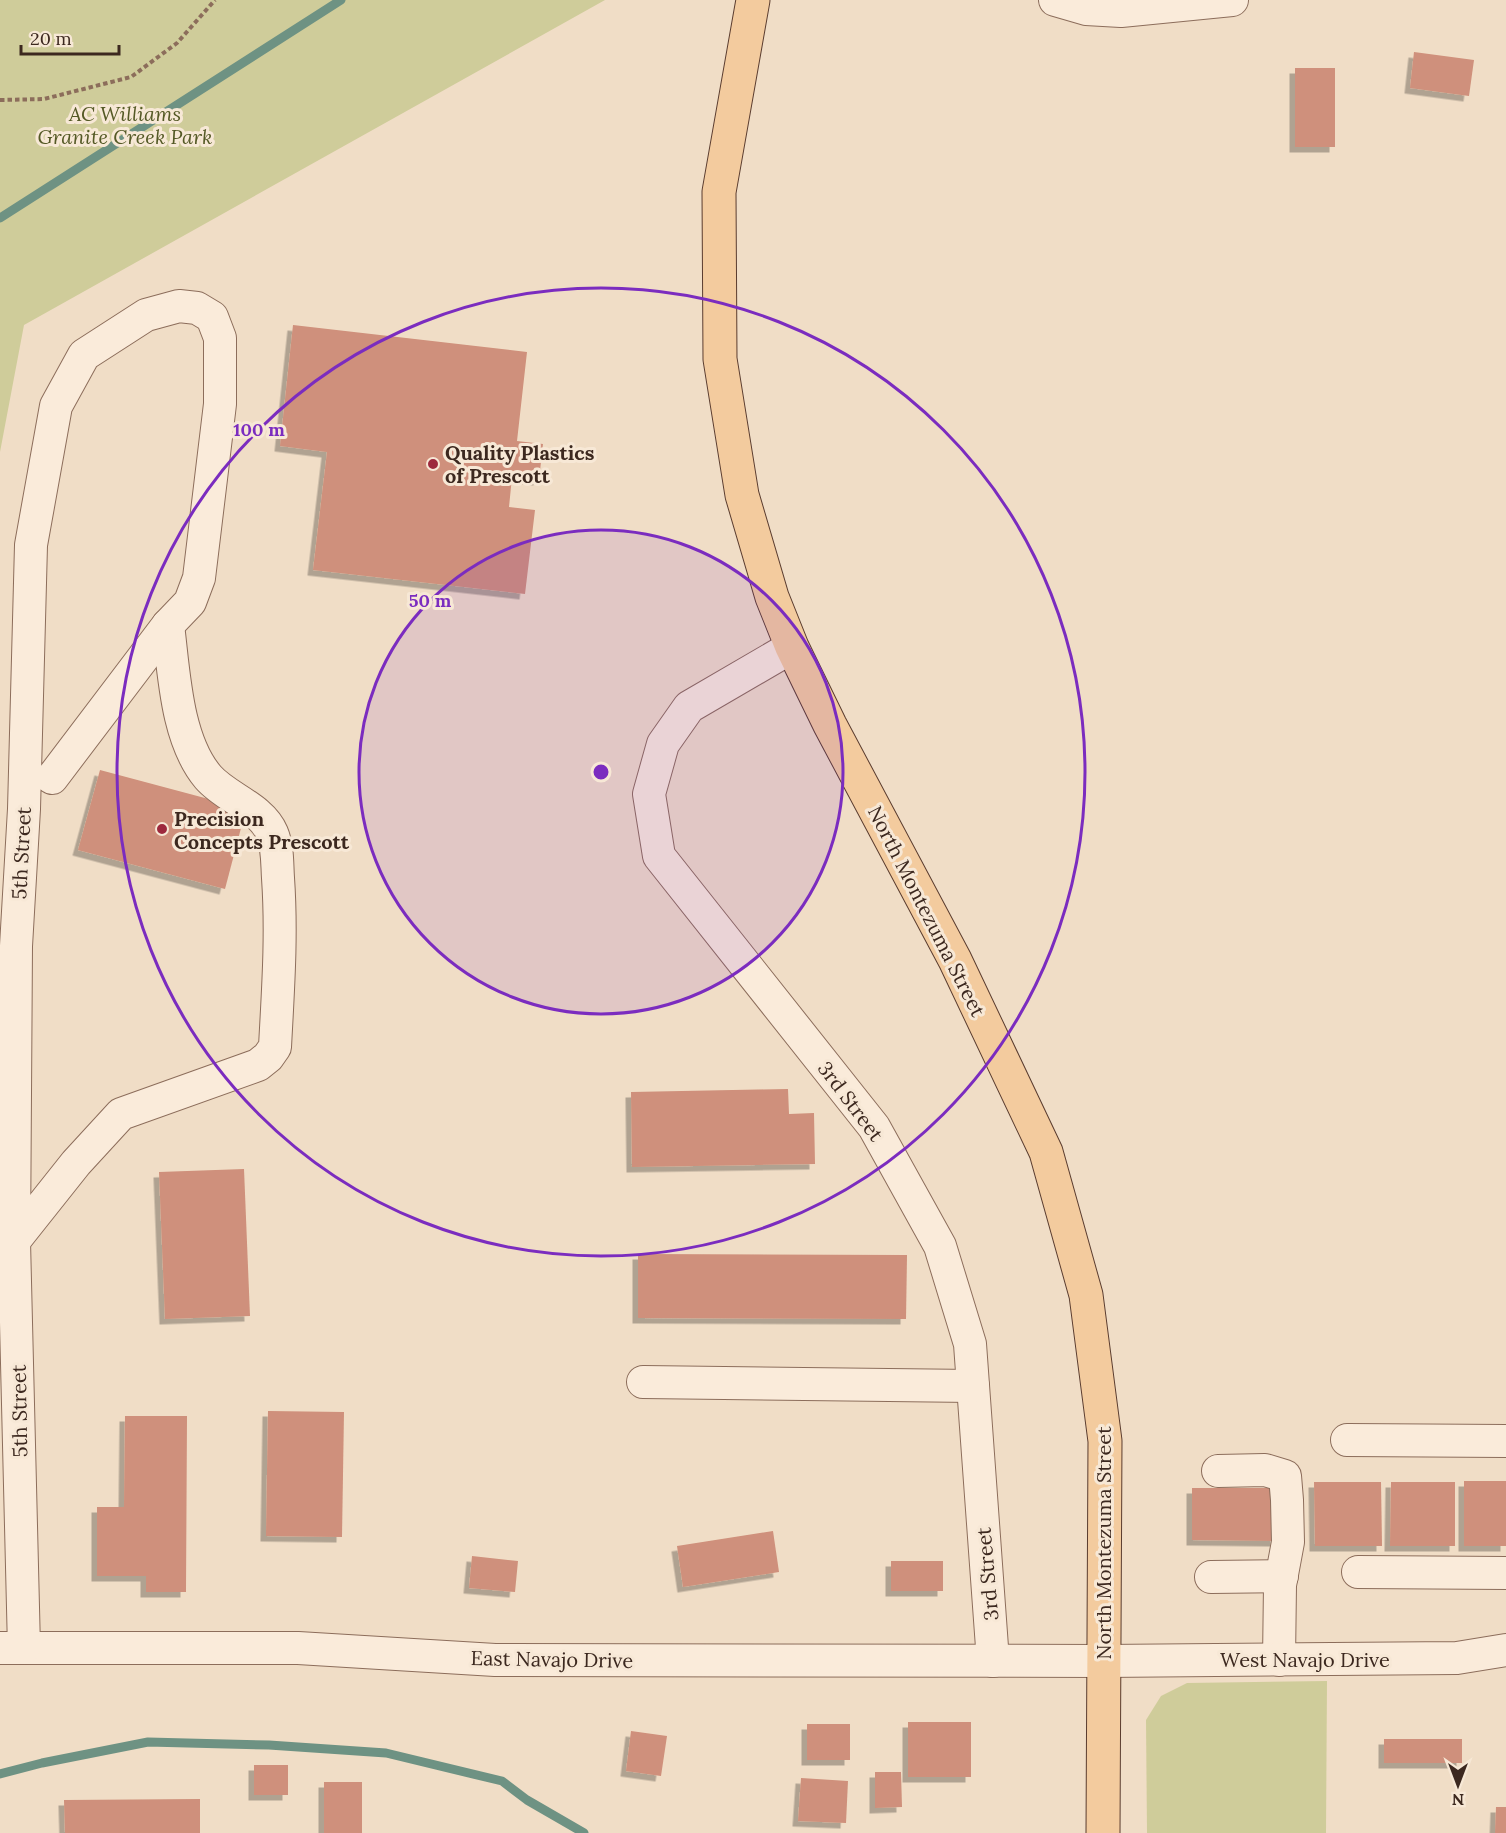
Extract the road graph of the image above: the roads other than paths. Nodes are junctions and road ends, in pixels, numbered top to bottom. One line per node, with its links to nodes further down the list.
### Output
1 (753, 0): 5 (main road, North Montezuma Street)
2 (1055, 0): 3 (street)
3 (1232, 0)
4 (168, 625): 6 (street); 7 (street); 7 (street, 5th Street)
5 (792, 647): 10 (street, 3rd Street); 22 (main road, North Montezuma Street)
6 (52, 778)
7 (14, 1241): 8 (street, 5th Street)
8 (9, 1382): 18 (street, 5th Street)
9 (643, 1382): 10 (street)
10 (973, 1386): 21 (street, 3rd Street)
11 (1347, 1440): 12 (street)
12 (1506, 1441)
13 (1218, 1471): 16 (street)
14 (1358, 1572): 15 (street)
15 (1506, 1573)
16 (1282, 1576): 17 (street); 20 (street)
17 (1211, 1577)
18 (12, 1648): 21 (street, East Navajo Drive)
19 (1506, 1650): 20 (street, West Navajo Drive)
20 (1279, 1659): 22 (street, West Navajo Drive)
21 (993, 1661): 22 (street, East Navajo Drive)
22 (1104, 1661): 23 (main road, North Montezuma Street)
23 (1103, 1833)

